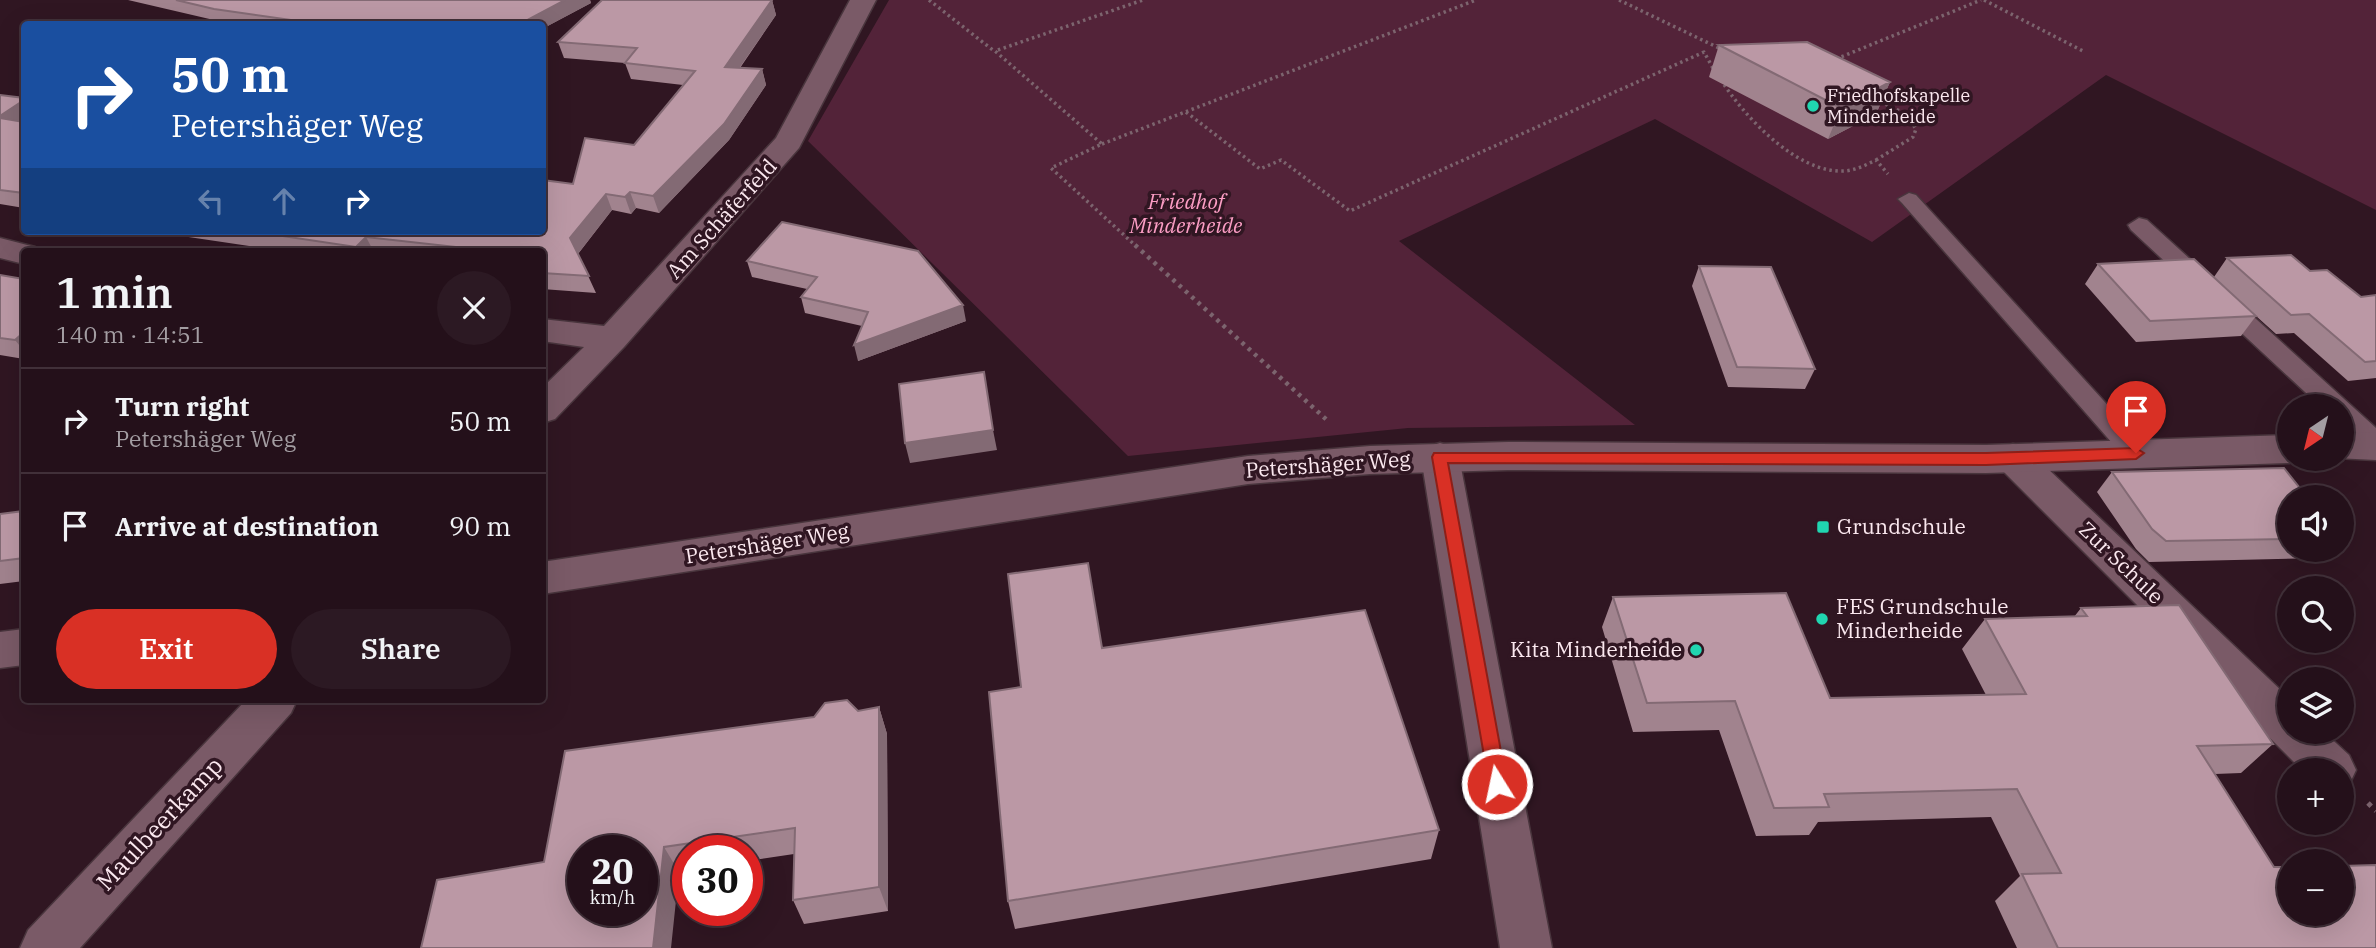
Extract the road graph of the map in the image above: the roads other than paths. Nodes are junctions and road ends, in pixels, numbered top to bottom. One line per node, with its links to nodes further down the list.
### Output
1 (863, 0): 7 (street, Am Schäferfeld)
2 (1909, 199): 14 (lane)
3 (2139, 225): 8 (lane)
4 (0, 248): 5 (street)
5 (21, 253)
6 (546, 331): 7 (street)
7 (612, 339): 9 (street, Am Schäferfeld)
8 (2322, 394)
9 (546, 406)
10 (2354, 424): 11 (lane)
11 (2376, 445): 12 (street)
12 (2354, 446)
13 (2277, 449): 14 (street, Petershäger Weg)
14 (2136, 453): 16 (street, Petershäger Weg)
15 (1440, 457): 16 (street, Petershäger Weg); 17 (street, Petershäger Weg); 25 (street)
16 (2013, 458): 21 (street, Zur Schule)
17 (546, 577)
18 (21, 647): 19 (street)
19 (0, 650)
20 (272, 703): 24 (street, Maulbeerkamp)
21 (2277, 715)
22 (2306, 744): 23 (street)
23 (2321, 758)
24 (46, 948)
25 (1526, 948)

